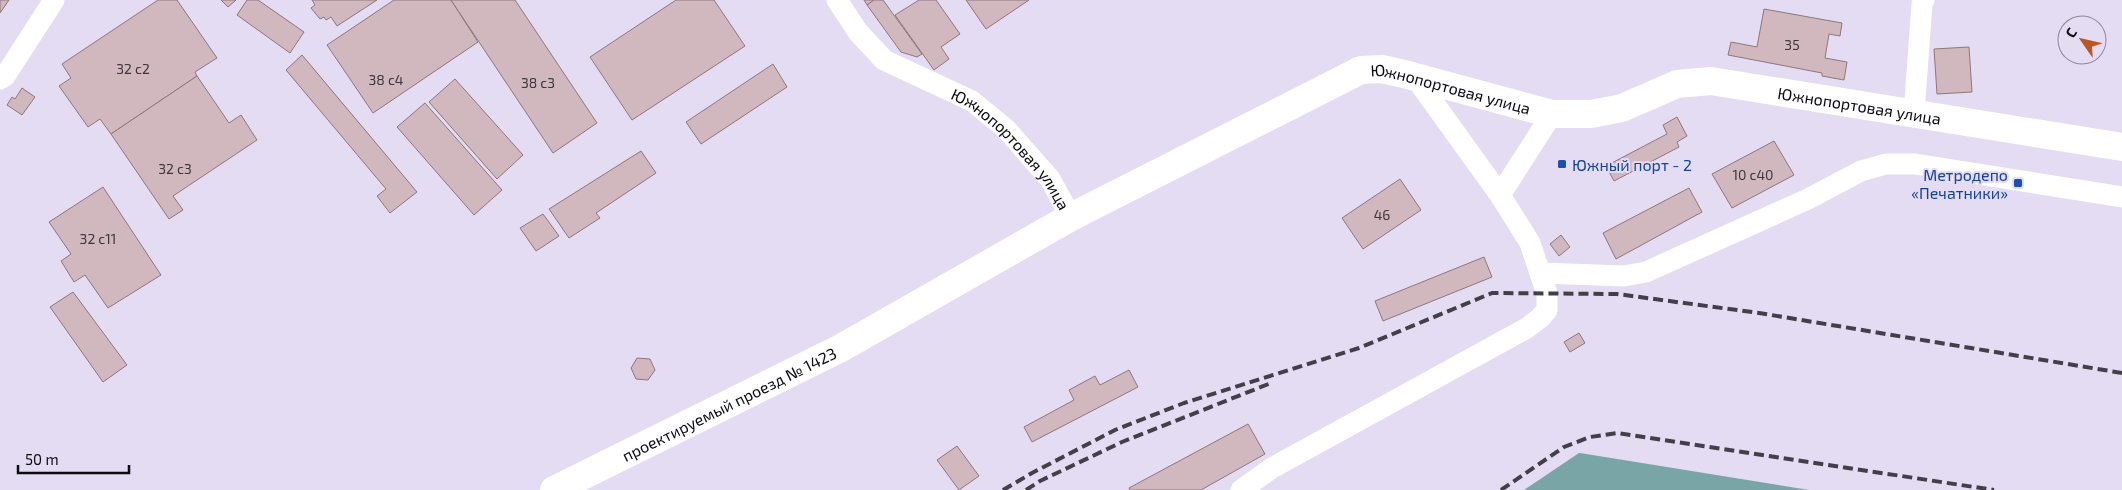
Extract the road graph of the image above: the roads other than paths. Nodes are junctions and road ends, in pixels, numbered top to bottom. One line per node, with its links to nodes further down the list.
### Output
1 (54, 0): 5 (street)
2 (837, 0): 11 (street, Южнопортовая улица)
3 (1924, 0): 6 (street)
4 (1415, 77): 7 (main road, Южнопортовая улица); 9 (street); 11 (main road, Южнопортовая улица)
5 (0, 79)
6 (1914, 113): 7 (main road, Южнопортовая улица); 8 (main road, Южнопортовая улица)
7 (1552, 114): 9 (street)
8 (2122, 147)
9 (1500, 195): 12 (street)
10 (2122, 197): 12 (street)
11 (1071, 217): 13 (main road, проектируемый проезд № 1423)
12 (1540, 273): 14 (street)
13 (554, 490)
14 (1241, 490)

